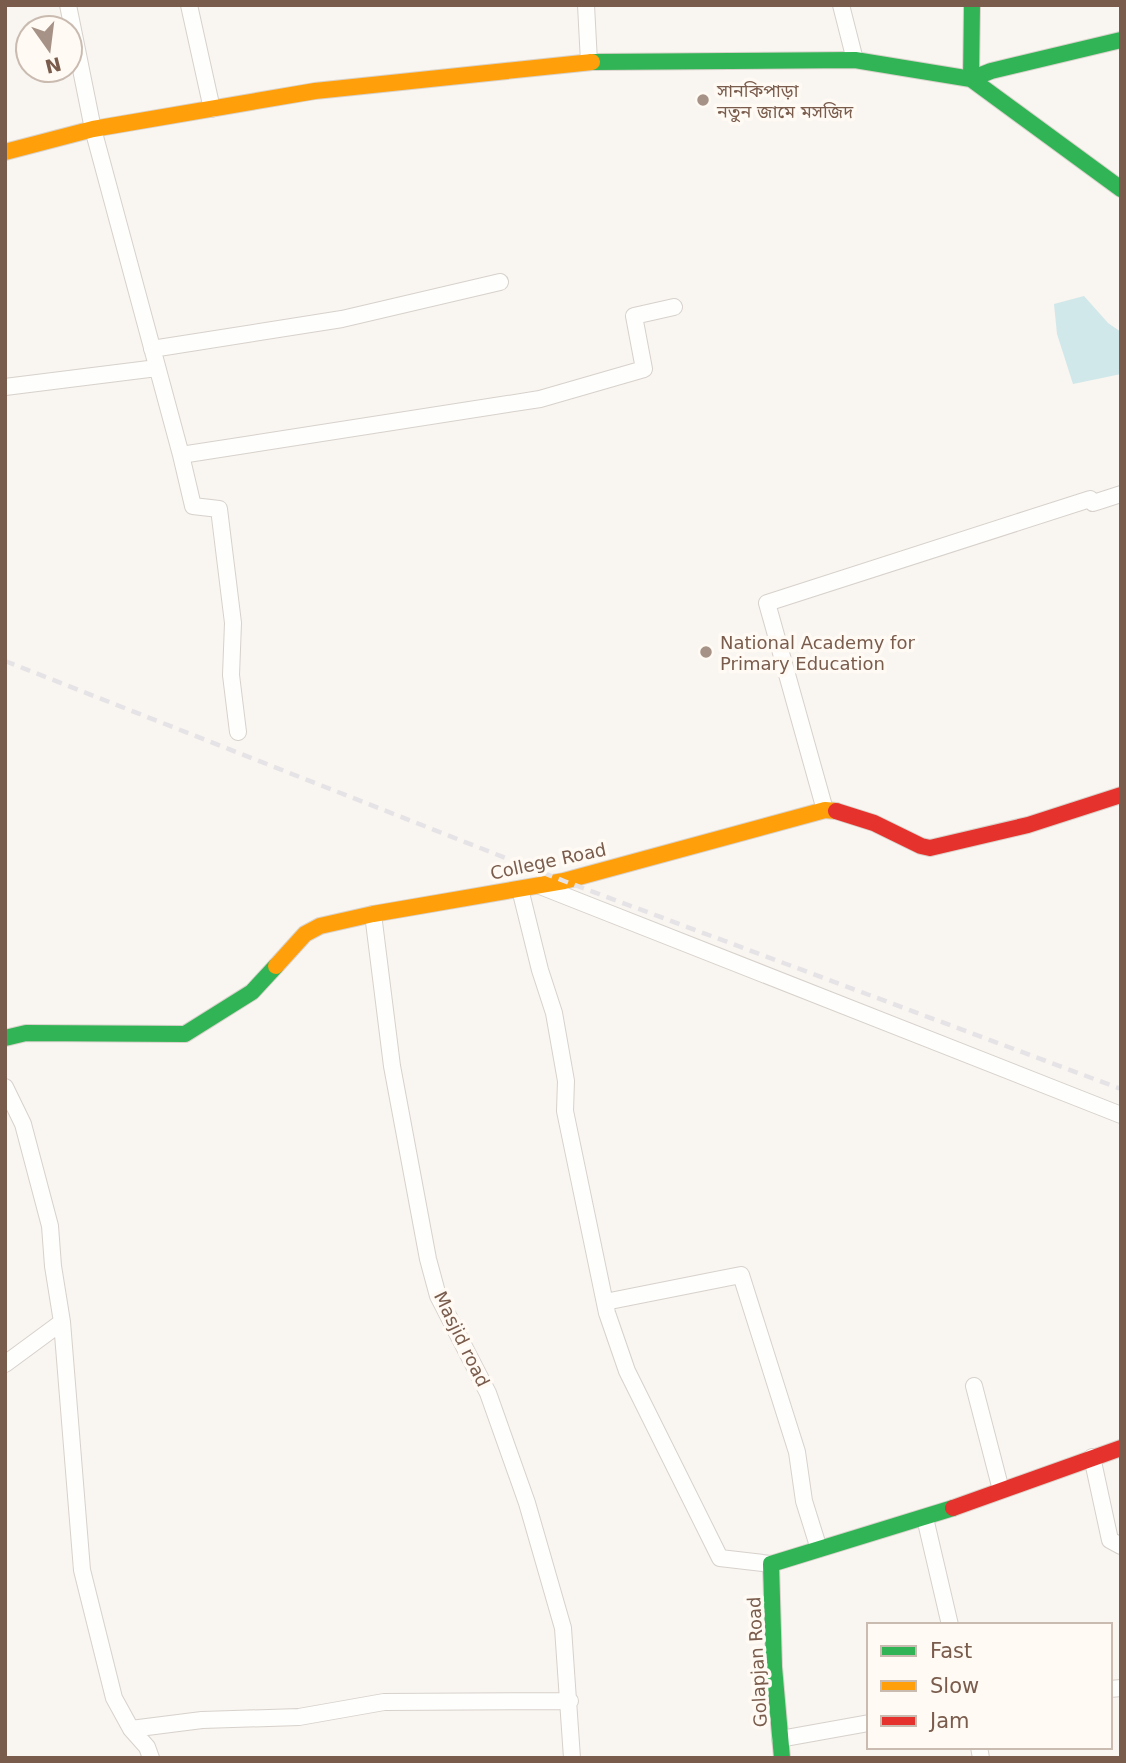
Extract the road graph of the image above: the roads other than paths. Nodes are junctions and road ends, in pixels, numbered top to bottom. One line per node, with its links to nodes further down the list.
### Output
1 (68, 5): 11 (street)
2 (189, 5): 10 (street)
3 (586, 5): 8 (street)
4 (841, 5): 7 (street)
5 (972, 5): 9 (street)
6 (1121, 40): 9 (street)
7 (855, 60): 8 (street); 9 (street)
8 (589, 62): 10 (street)
9 (971, 79): 13 (street)
10 (212, 108): 11 (street)
11 (93, 129): 12 (street); 16 (street)
12 (5, 152)
13 (1121, 190)
14 (500, 282): 16 (street)
15 (674, 307): 19 (street)
16 (152, 349): 17 (street)
17 (157, 368): 18 (street); 19 (street)
18 (5, 387)
19 (181, 455): 21 (street)
20 (1121, 494): 23 (street)
21 (239, 732)
22 (1121, 795): 23 (street, College Road)
23 (825, 810): 24 (street, College Road)
24 (539, 885): 25 (street, College Road); 29 (street)
25 (520, 889): 26 (street, College Road); 30 (street)
26 (373, 914): 27 (street, College Road); 42 (street, Masjid road)
27 (5, 1038)
28 (5, 1087): 31 (street)
29 (1121, 1115)
30 (605, 1303): 39 (street); 40 (street)
31 (62, 1322): 32 (street); 44 (street)
32 (5, 1364)
33 (975, 1385): 36 (street)
34 (1121, 1448): 35 (street)
35 (1092, 1457): 36 (street); 38 (street)
36 (1001, 1490): 37 (street)
37 (925, 1518): 39 (street); 41 (street)
38 (1121, 1546)
39 (819, 1549): 40 (street)
40 (771, 1564): 45 (street, Golapjan Road)
41 (950, 1623)
42 (569, 1701): 44 (street); 47 (street, Masjid road)
43 (867, 1723): 45 (street)
44 (131, 1728): 46 (street)
45 (780, 1739): 48 (street, Golapjan Road)
46 (151, 1758)
47 (572, 1758)
48 (782, 1758)

